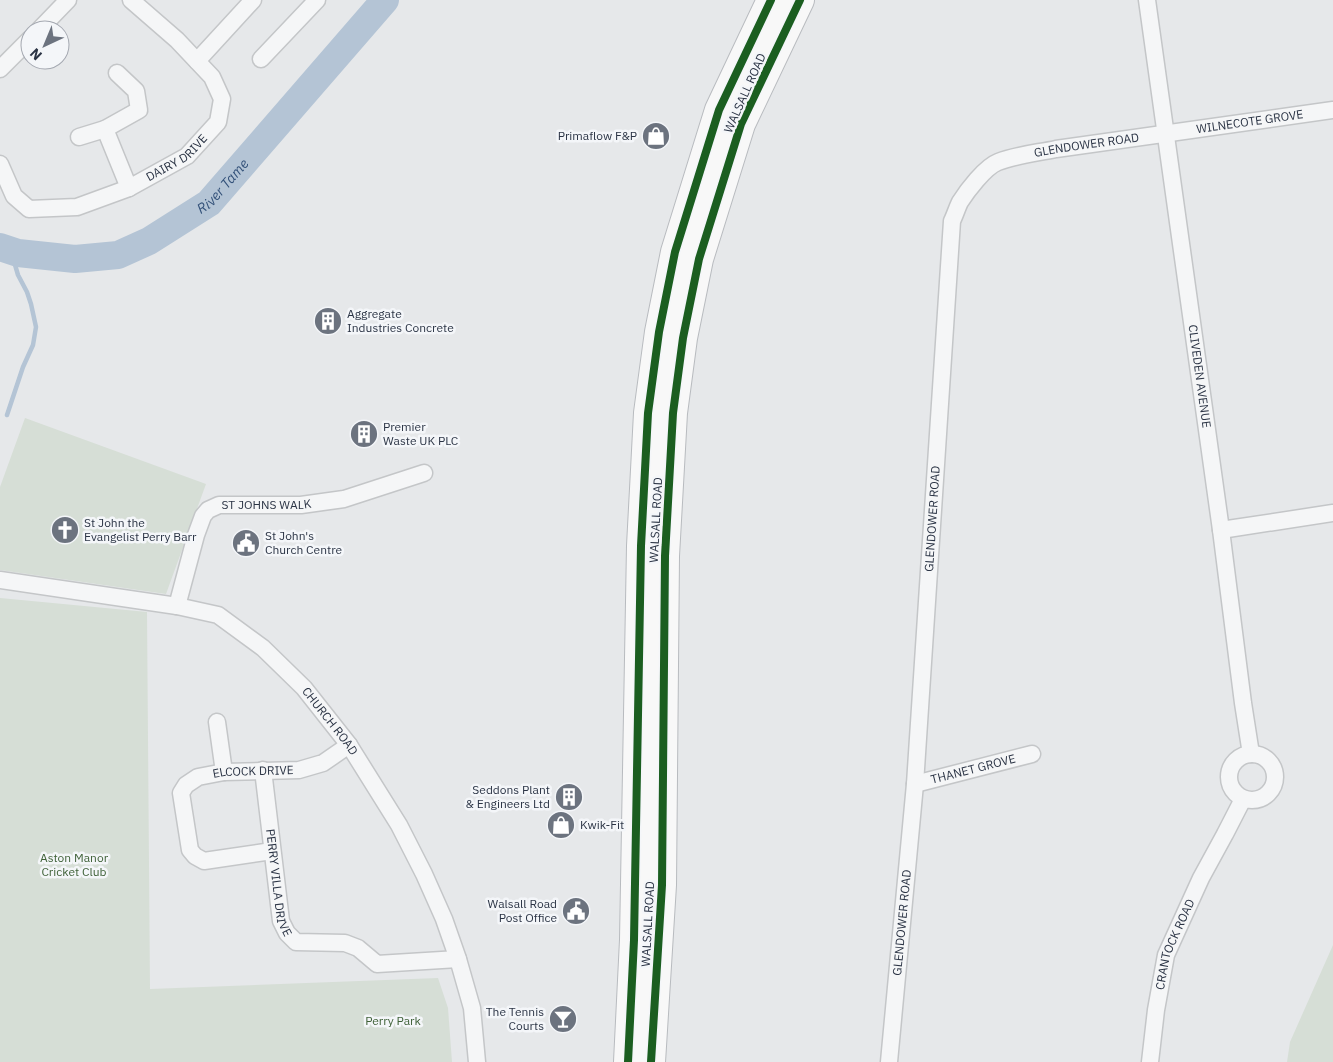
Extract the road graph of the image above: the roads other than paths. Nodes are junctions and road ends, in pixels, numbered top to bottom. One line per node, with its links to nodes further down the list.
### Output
1 (68, 0): 8 (street)
2 (131, 0): 11 (street, DAIRY DRIVE)
3 (253, 0): 11 (street)
4 (771, 0): 36 (highway, WALSALL ROAD)
5 (800, 0): 37 (highway, WALSALL ROAD)
6 (1147, 0): 16 (street, CLIVEDEN AVENUE)
7 (309, 2): 10 (street)
8 (48, 20)
9 (20, 49): 12 (street)
10 (261, 59)
11 (197, 61): 19 (street, DAIRY DRIVE)
12 (0, 69)
13 (117, 73): 15 (street)
14 (1333, 110): 16 (street, WILNECOTE GROVE)
15 (105, 129): 17 (street); 19 (street)
16 (1166, 134): 22 (street, CLIVEDEN AVENUE); 31 (street, GLENDOWER ROAD)
17 (79, 137)
18 (0, 164): 19 (street, DAIRY DRIVE)
19 (129, 188)
20 (424, 472): 24 (street, ST JOHNS WALK)
21 (1333, 513): 22 (street)
22 (1221, 530): 28 (street, CLIVEDEN AVENUE)
23 (0, 580): 24 (street, CHURCH ROAD)
24 (177, 606): 26 (street, CHURCH ROAD)
25 (217, 722): 30 (street)
26 (349, 745): 29 (street, ELCOCK DRIVE); 34 (street, CHURCH ROAD)
27 (1032, 754): 31 (street, THANET GROVE)
28 (1251, 754): 32 (street); 32 (street)
29 (263, 770): 30 (street, ELCOCK DRIVE); 33 (street, PERRY VILLA DRIVE)
30 (224, 772): 33 (street, ELCOCK DRIVE)
31 (914, 784): 38 (street, GLENDOWER ROAD)
32 (1243, 799): 39 (street, CRANTOCK ROAD)
33 (272, 851): 34 (street, PERRY VILLA DRIVE)
34 (458, 959): 35 (street, CHURCH ROAD)
35 (478, 1062)
36 (628, 1062)
37 (651, 1062)
38 (889, 1062)
39 (1150, 1062)

